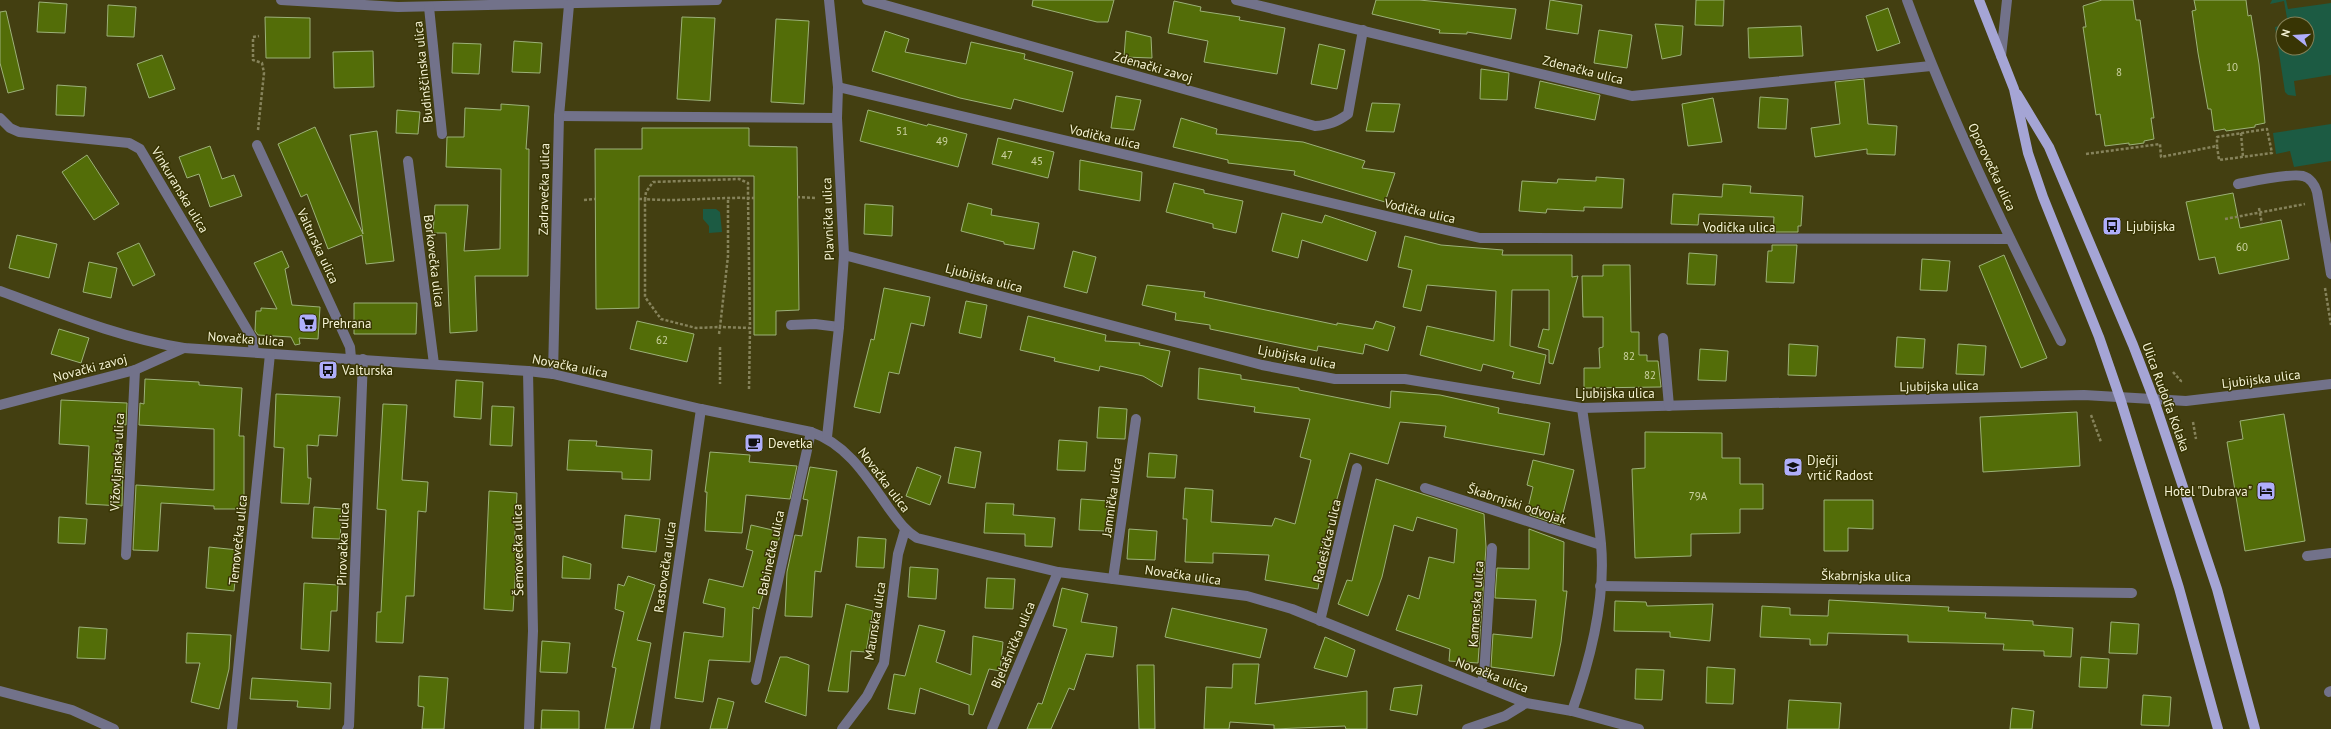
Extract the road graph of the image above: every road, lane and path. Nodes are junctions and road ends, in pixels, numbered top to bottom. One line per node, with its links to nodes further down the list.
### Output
1 (281, 0): 11 (street)
2 (717, 0): 9 (street)
3 (829, 0): 18 (street, Plavnička ulica)
4 (867, 0): 14 (street, Zdenački zavoj)
5 (1236, 0): 14 (street, Zdenačka ulica)
6 (1907, 0): 17 (street, Oporovečka ulica)
7 (1979, 0): 16 (main road, Ulica Rudolfa Kolaka)
8 (2007, 0): 16 (street, Ulica Rudolfa Kolaka)
9 (698, 1): 12 (street)
10 (540, 2): 12 (street); 13 (street)
11 (398, 4): 13 (street)
12 (569, 5): 20 (street, Zadravečka ulica)
13 (429, 7): 24 (street, Budinščinska ulica)
14 (1363, 30): 17 (street, Zdenačka ulica)
15 (259, 36): 25 (path)
16 (2002, 56): 19 (main road, Ulica Rudolfa Kolaka)
17 (1931, 66): 45 (street, Oporovečka ulica)
18 (838, 88): 22 (street, Plavnička ulica); 45 (street, Vodička ulica)
19 (2014, 89): 73 (main road, Ulica Rudolfa Kolaka); 74 (main road, Ulica Rudolfa Kolaka)
20 (559, 116): 22 (street); 68 (street, Zadravečka ulica)
21 (0, 118): 60 (street, Vinkuranska ulica)
22 (838, 118): 46 (street, Plavnička ulica)
23 (2241, 133): 26 (path); 28 (path); 28 (path)
24 (442, 134)
25 (257, 145): 62 (street, Valturska ulica)
26 (2218, 146): 27 (path); 28 (path)
27 (2086, 154)
28 (2243, 157)
29 (408, 161): 64 (street, Borkovečka ulica)
30 (2238, 184): 47 (street)
31 (728, 198): 32 (path); 38 (path); 52 (path)
32 (748, 198): 33 (path); 38 (path); 54 (path)
33 (754, 198)
34 (797, 198): 35 (path)
35 (815, 198)
36 (595, 199): 39 (path)
37 (639, 199): 38 (path)
38 (645, 199): 52 (path)
39 (584, 200)
40 (2310, 204): 42 (path)
41 (2260, 208): 42 (path)
42 (2260, 212): 43 (path); 44 (path)
43 (2225, 219)
44 (2262, 224)
45 (2010, 239): 57 (street, Oporovečka ulica)
46 (844, 255): 53 (street, Plavnička ulica); 77 (street, Ljubijska ulica)
47 (2331, 274)
48 (2325, 285): 51 (path)
49 (0, 291): 59 (street, Novačka ulica)
50 (791, 325): 53 (street)
51 (2331, 325)
52 (720, 327): 54 (path); 55 (path)
53 (839, 327): 83 (street, Plavnička ulica)
54 (750, 328): 72 (path)
55 (720, 334)
56 (1663, 338): 76 (street)
57 (2061, 341)
58 (720, 347): 70 (path)
59 (184, 348): 60 (street, Novačka ulica); 65 (street, Novački zavoj)
60 (254, 352): 61 (street, Novačka ulica)
61 (270, 354): 62 (street, Novačka ulica); 105 (street, Temovečka ulica)
62 (351, 358): 63 (street, Novačka ulica)
63 (363, 359): 64 (street, Novačka ulica); 106 (street, Pirovačka ulica)
64 (434, 364): 66 (street, Novačka ulica)
65 (135, 370): 75 (street, Novački zavoj); 92 (street, Vižovljanska ulica)
66 (528, 371): 68 (street, Novačka ulica); 107 (street, Šemovečka ulica)
67 (2173, 372): 69 (path)
68 (553, 374): 78 (street, Novačka ulica)
69 (2180, 383)
70 (720, 384)
71 (2331, 384): 74 (street, Ljubijska ulica)
72 (749, 389)
73 (2120, 398): 74 (street, Ljubijska ulica); 76 (street, Ljubijska ulica); 113 (main road, Ulica Rudolfa Kolaka)
74 (2154, 400): 114 (main road, Ulica Rudolfa Kolaka)
75 (0, 405)
76 (1669, 406): 77 (street, Ljubijska ulica)
77 (1582, 408): 89 (street)
78 (701, 409): 82 (street, Novačka ulica); 108 (street, Rastovačka ulica)
79 (2091, 415): 85 (path)
80 (1136, 419): 95 (street, Jamnička ulica)
81 (2193, 422): 84 (path)
82 (811, 432): 83 (street, Novačka ulica); 99 (street, Babinečka ulica)
83 (827, 437): 88 (street, Novačka ulica)
84 (2196, 439)
85 (2102, 442)
86 (1357, 468): 98 (street, Radešićka ulica)
87 (1425, 488): 89 (street, Škabrnjski odvojak)
88 (905, 530): 94 (street, Novačka ulica); 109 (street, Maunska ulica)
89 (1601, 545): 96 (street)
90 (1492, 548): 100 (street, Kamenska ulica)
91 (2331, 553): 93 (street)
92 (126, 555)
93 (2307, 556)
94 (1058, 572): 95 (street, Novačka ulica); 110 (street, Bjelašnička ulica)
95 (1113, 579): 98 (street, Novačka ulica)
96 (1600, 586): 97 (street, Škabrnjska ulica); 103 (street)
97 (2132, 593)
98 (1320, 621): 100 (street, Novačka ulica)
99 (756, 680)
100 (1480, 684): 102 (street, Novačka ulica)
101 (0, 691): 104 (street)
102 (1526, 703): 103 (street, Novačka ulica); 111 (street)
103 (1572, 711): 112 (street, Novačka ulica)
104 (114, 729)
105 (232, 729)
106 (347, 729)
107 (529, 729)
108 (655, 729)
109 (842, 729)
110 (992, 729)
111 (1467, 729)
112 (1639, 729)
113 (2218, 729)
114 (2254, 729)

